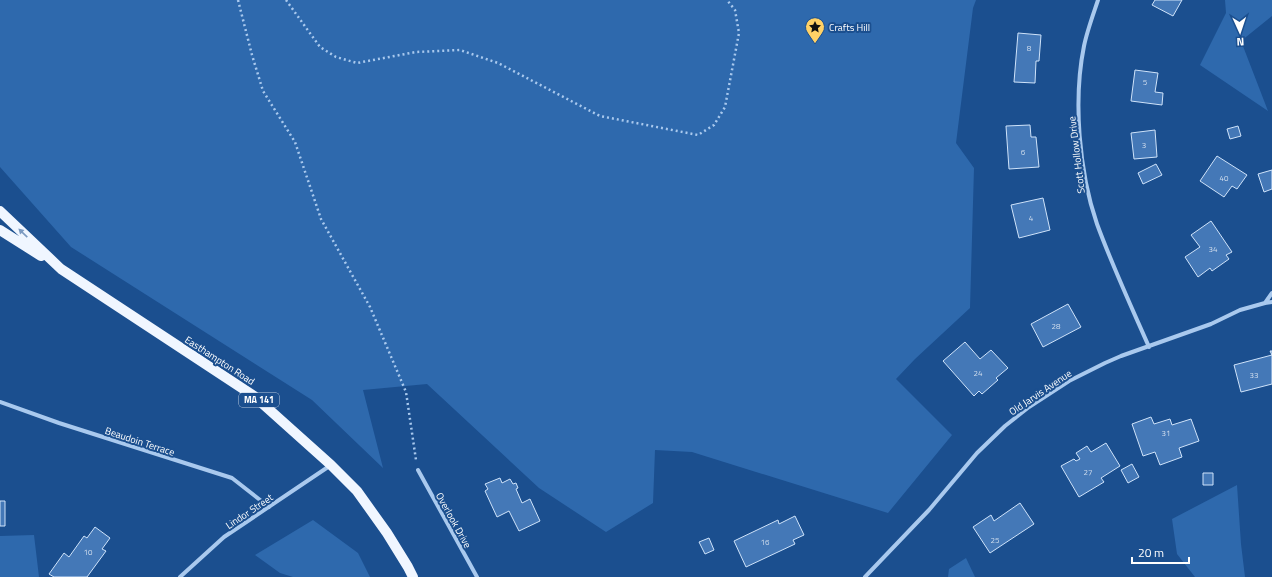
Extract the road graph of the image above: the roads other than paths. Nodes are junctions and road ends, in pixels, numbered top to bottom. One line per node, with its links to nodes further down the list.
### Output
1 (1098, 0): 8 (street, Scott Hollow Drive)
2 (0, 211): 4 (main road, Easthampton Road / MA 141, one-way to 2)
3 (0, 230): 4 (main road, MA 141)
4 (62, 270): 10 (main road, Easthampton Road / MA 141)
5 (1272, 292): 7 (street)
6 (1272, 302): 7 (street, Old Jarvis Avenue)
7 (1265, 304): 8 (street, Old Jarvis Avenue)
8 (1149, 347): 16 (street, Old Jarvis Avenue)
9 (0, 402): 12 (street, Beaudoin Terrace)
10 (331, 465): 12 (street, Lindor Street); 14 (main road, Easthampton Road / MA 141)
11 (418, 470): 15 (street, Overlook Drive)
12 (269, 507): 13 (street, Lindor Street)
13 (180, 577)
14 (413, 577)
15 (476, 577)
16 (865, 577)

